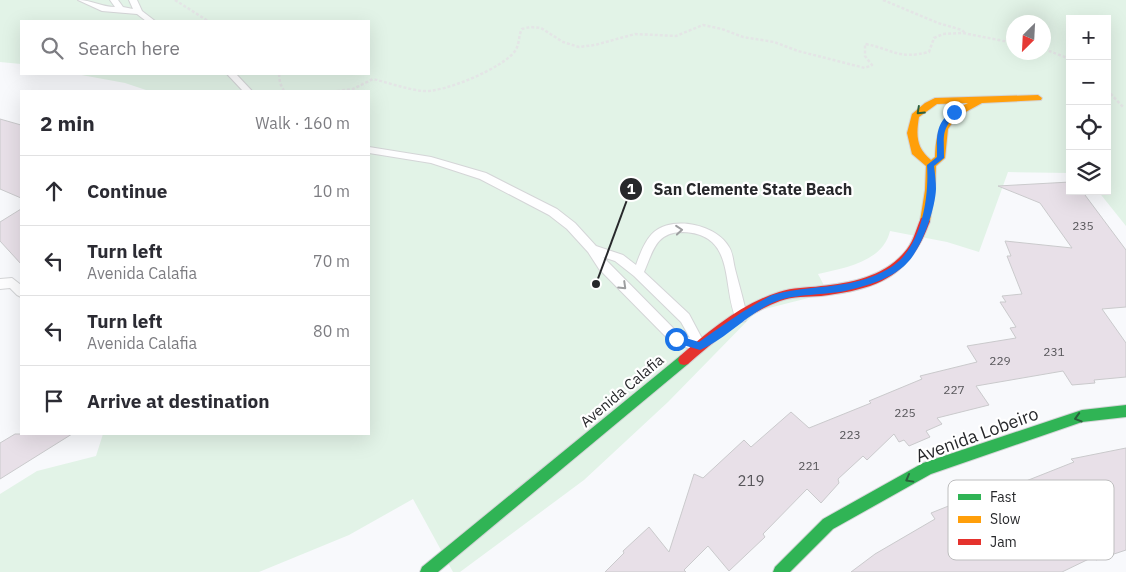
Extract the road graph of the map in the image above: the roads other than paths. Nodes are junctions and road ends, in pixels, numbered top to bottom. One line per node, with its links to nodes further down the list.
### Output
1 (82, 0): 4 (lane)
2 (114, 0): 4 (lane)
3 (133, 0): 5 (lane)
4 (120, 9): 5 (lane)
5 (139, 12): 6 (lane)
6 (151, 20)
7 (232, 75): 8 (lane)
8 (247, 90)
9 (1038, 98): 10 (street, Avenida Calafia)
10 (983, 100): 12 (street, Avenida Calafia); 12 (street, Avenida Calafia, one-way to 12)
11 (370, 150): 13 (lane)
12 (931, 165): 17 (street, Avenida Calafia)
13 (592, 249): 14 (lane); 18 (lane, one-way to 18)
14 (638, 274): 17 (lane, one-way to 17); 18 (lane)
15 (0, 284): 16 (lane)
16 (20, 291)
17 (741, 317): 18 (street, Avenida Calafia)
18 (700, 346): 20 (street, Avenida Calafia)
19 (1126, 411): 21 (street, Avenida Lobeiro, one-way to 21)
20 (427, 572)
21 (780, 572)

